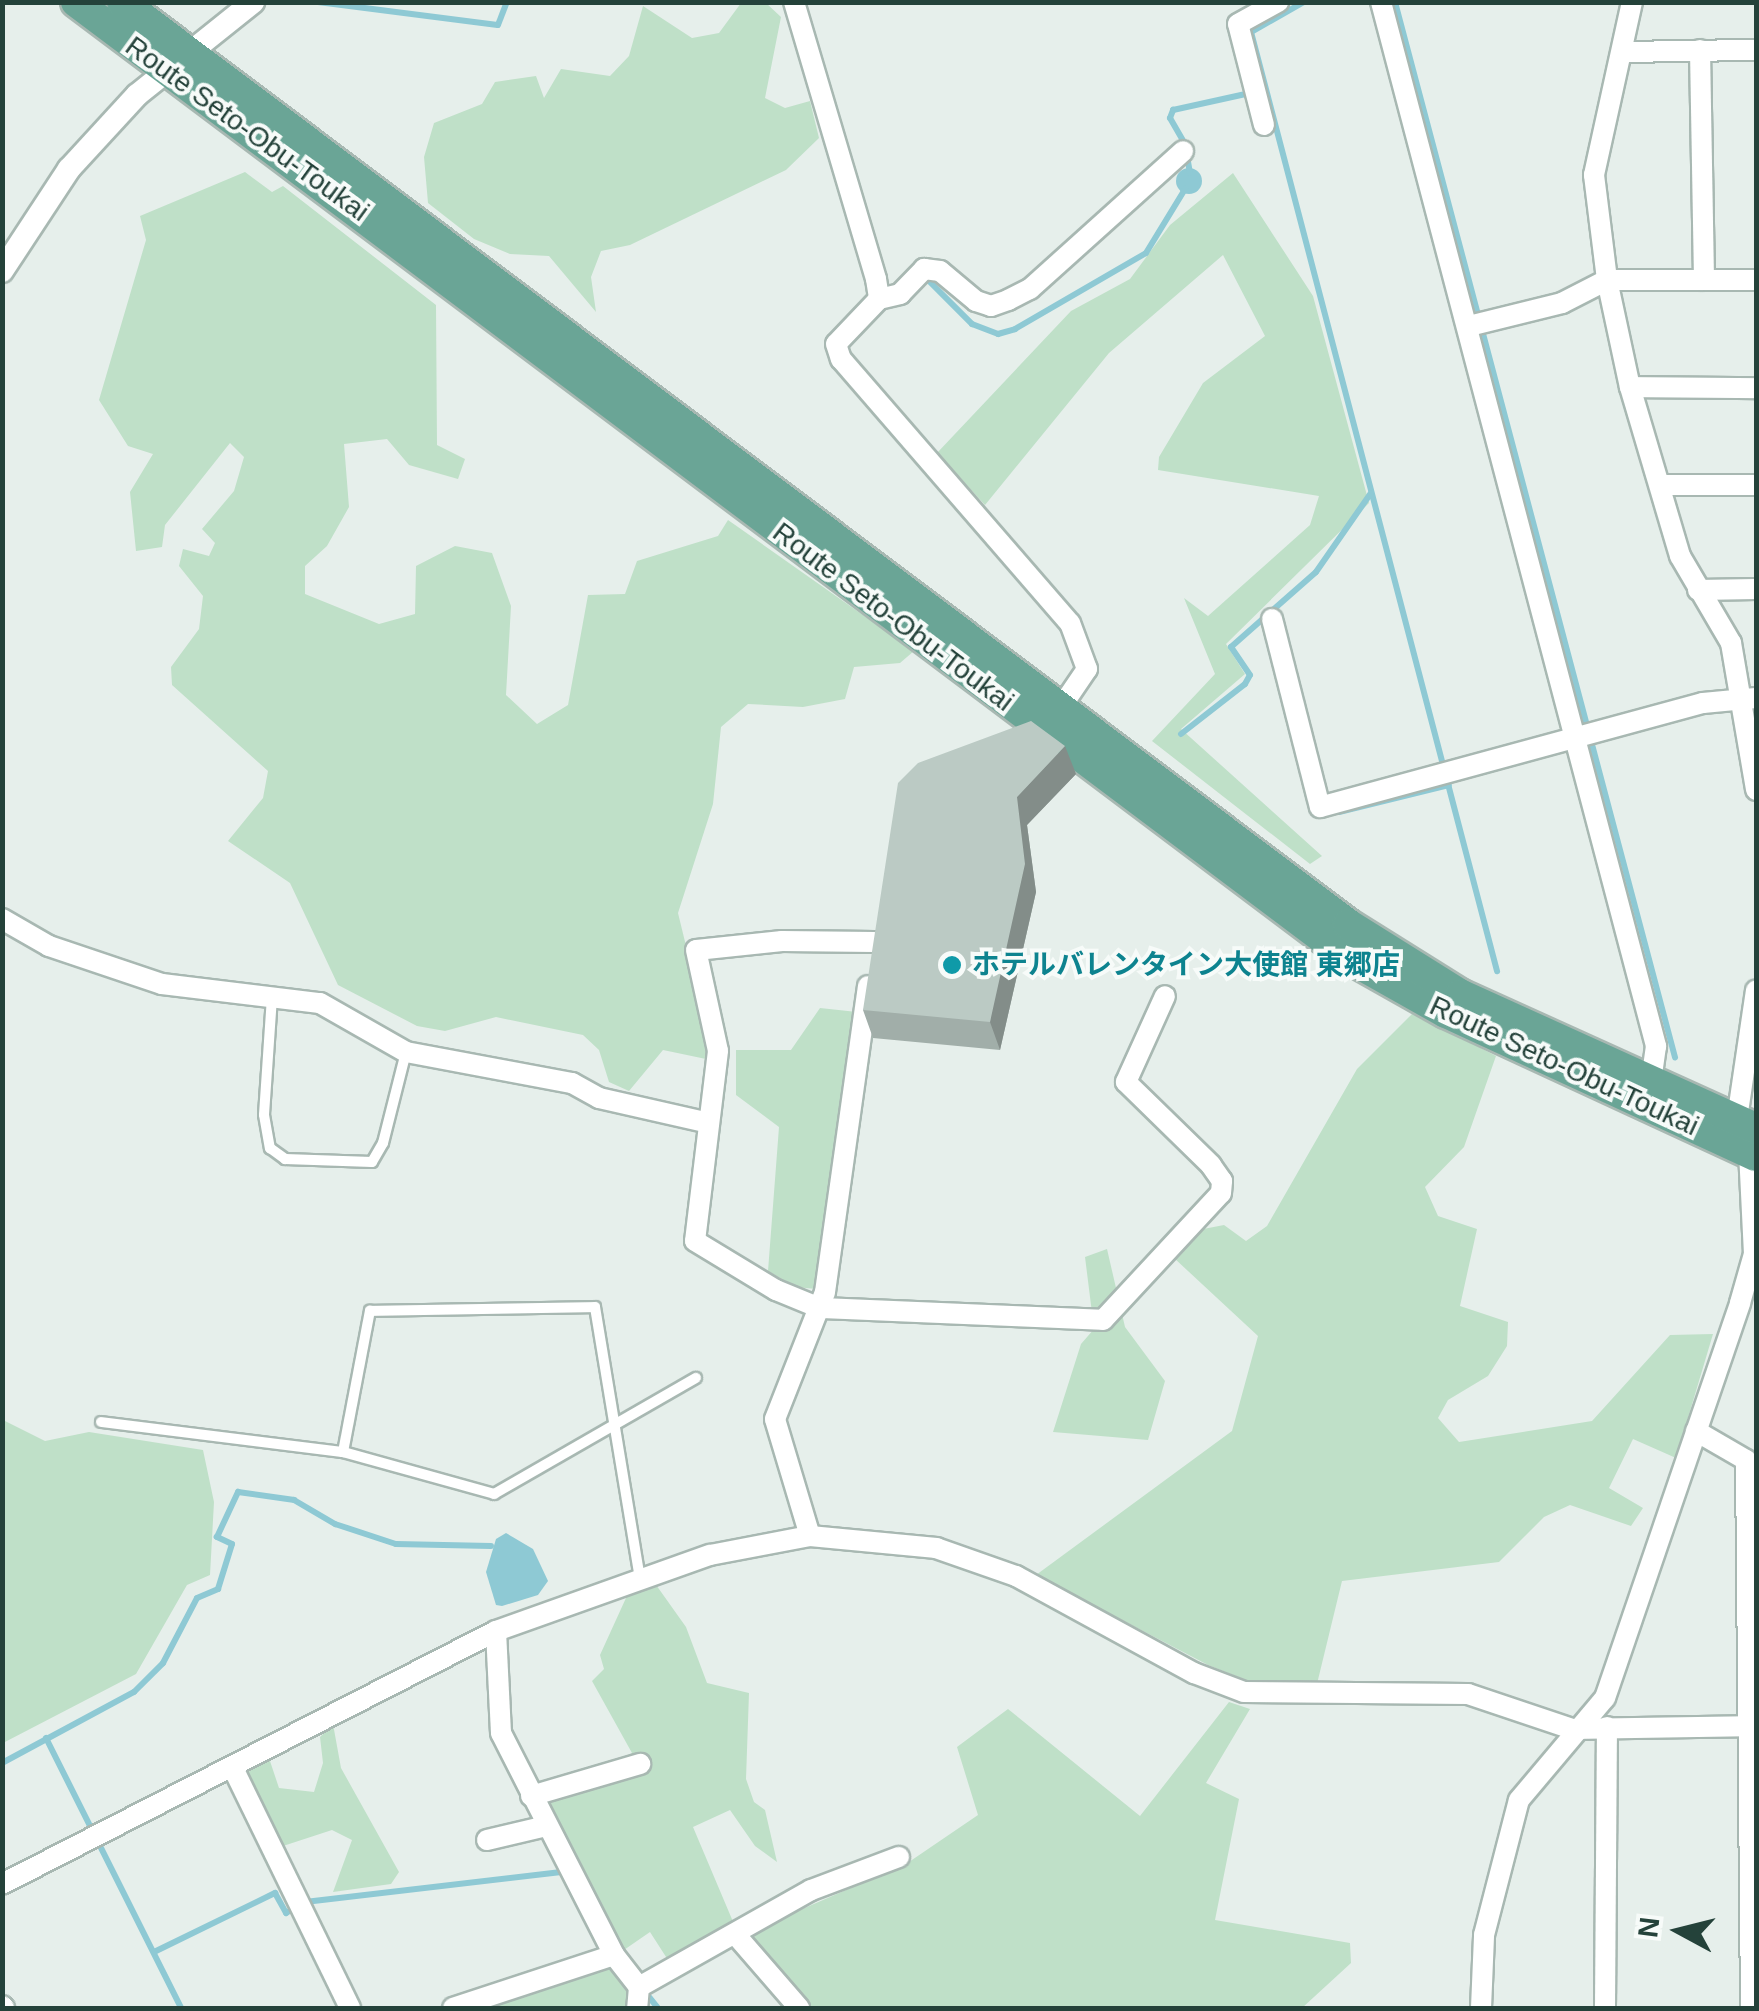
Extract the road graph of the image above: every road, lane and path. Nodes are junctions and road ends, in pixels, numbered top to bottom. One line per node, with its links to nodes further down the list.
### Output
1 (76, 2): 11 (main road, Route Seto-Obu-Toukai)
2 (122, 2): 11 (main road, Route Seto-Obu-Toukai)
3 (253, 2): 11 (street)
4 (794, 2): 18 (street)
5 (1278, 2): 12 (street)
6 (1382, 2): 19 (street)
7 (1632, 2): 10 (street)
8 (1700, 50): 9 (street); 10 (street); 16 (street)
9 (1756, 50)
10 (1622, 52): 15 (street)
11 (176, 62): 14 (street); 28 (main road, Route Seto-Obu-Toukai)
12 (1264, 125)
13 (1183, 151): 18 (street)
14 (2, 271)
15 (1607, 280): 16 (street); 19 (street); 20 (street)
16 (1704, 280): 17 (street)
17 (1756, 280)
18 (878, 298): 28 (street)
19 (1469, 326): 29 (street)
20 (1630, 387): 21 (street); 22 (street)
21 (1756, 388)
22 (1660, 484): 23 (street); 25 (street)
23 (1756, 485)
24 (1756, 589): 25 (street)
25 (1698, 590): 27 (street)
26 (1272, 619): 29 (street)
27 (1749, 698): 29 (street); 30 (street)
28 (1042, 729): 36 (main road, Route Seto-Obu-Toukai); 38 (main road, Route Seto-Obu-Toukai)
29 (1579, 741): 36 (street)
30 (1756, 790)
31 (2, 919): 34 (street)
32 (1756, 990): 38 (street)
33 (1165, 996): 40 (street)
34 (272, 997): 35 (street); 35 (lane)
35 (406, 1052): 37 (street)
36 (1651, 1082): 38 (main road, Route Seto-Obu-Toukai)
37 (709, 1123): 40 (street); 40 (street)
38 (1750, 1139): 39 (street)
39 (1748, 1306): 44 (street)
40 (820, 1308): 46 (street)
41 (696, 1378): 43 (lane)
42 (101, 1422): 45 (lane)
43 (613, 1427): 45 (lane); 45 (lane); 47 (lane)
44 (1696, 1432): 49 (street); 51 (street)
45 (343, 1452)
46 (810, 1536): 47 (street); 51 (street)
47 (640, 1578): 48 (street)
48 (496, 1631): 53 (street); 54 (street)
49 (1753, 1726): 50 (street); 60 (street)
50 (1607, 1727): 51 (street); 67 (street)
51 (1572, 1730): 66 (street)
52 (640, 1764): 54 (street)
53 (234, 1770): 58 (street); 63 (street)
54 (531, 1796): 55 (street)
55 (546, 1826): 56 (street); 61 (street)
56 (487, 1840)
57 (900, 1857): 59 (street)
58 (2, 1884)
59 (736, 1934): 62 (street); 65 (street)
60 (1754, 1944): 68 (street)
61 (614, 1956): 62 (street); 64 (street)
62 (638, 1998)
63 (350, 2008)
64 (454, 2008)
65 (799, 2008)
66 (1481, 2008)
67 (1605, 2008)
68 (1751, 2008)

